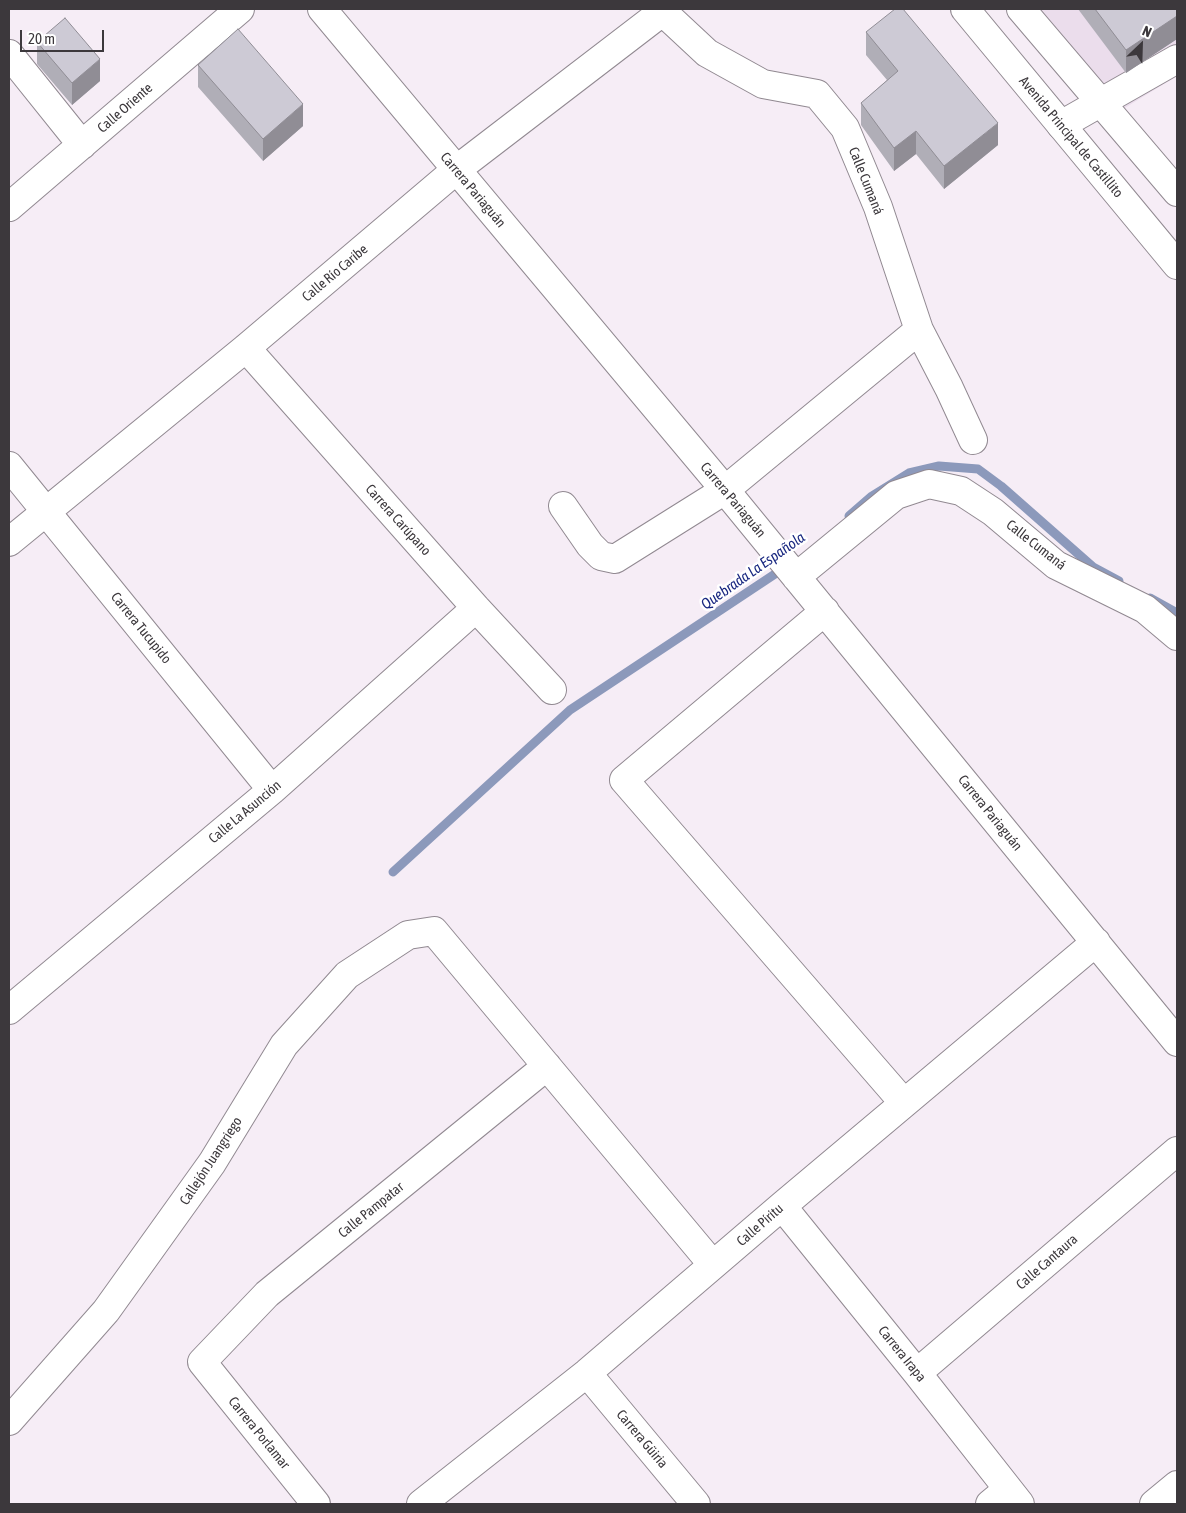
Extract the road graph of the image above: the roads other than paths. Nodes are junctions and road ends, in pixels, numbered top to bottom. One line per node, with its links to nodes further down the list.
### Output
1 (240, 9): 10 (street, Calle Oriente)
2 (322, 9): 11 (street, Carrera Pariaguán)
3 (965, 9): 9 (street, Avenida Principal de Castillito)
4 (1021, 9): 8 (street)
5 (664, 10): 11 (street, Calle Río Caribe); 15 (street, Calle Cumaná)
6 (9, 54): 10 (street)
7 (1177, 59): 8 (street)
8 (1101, 102): 9 (street); 12 (street)
9 (1061, 125): 14 (street, Avenida Principal de Castillito)
10 (82, 145): 13 (street, Calle Oriente)
11 (456, 170): 16 (street, Calle Río Caribe); 19 (street, Carrera Pariaguán)
12 (1177, 192)
13 (9, 207)
14 (1177, 265)
15 (919, 330): 17 (street, Calle Cumaná); 19 (street)
16 (246, 348): 21 (street, Calle Río Caribe); 24 (street, Carrera Carúpano)
17 (972, 440)
18 (9, 466): 21 (street, Carrera Tucupido)
19 (725, 490): 20 (street); 23 (street, Carrera Pariaguán)
20 (563, 506)
21 (46, 511): 22 (street, Calle Río Caribe); 28 (street, Carrera Tucupido)
22 (9, 542)
23 (796, 576): 25 (street, Carrera Pariaguán); 26 (street, Calle Cumaná)
24 (476, 608): 27 (street, Carrera Carúpano); 28 (street, Calle La Asunción)
25 (825, 611): 29 (street, Carrera Pariaguán); 33 (street)
26 (1177, 636)
27 (552, 690)
28 (272, 790): 30 (street, Calle La Asunción)
29 (1096, 942): 31 (street, Carrera Pariaguán); 33 (street, Calle Píritu)
30 (9, 1010)
31 (1177, 1042)
32 (547, 1066): 36 (street); 37 (street, Calle Pampatar); 40 (street, Callejón Juangriego)
33 (904, 1103): 35 (street, Calle Píritu)
34 (1177, 1151): 39 (street, Calle Cantaura)
35 (782, 1206): 36 (street, Calle Píritu); 39 (street, Carrera Irapa)
36 (713, 1265): 38 (street, Calle Píritu)
37 (202, 1362): 43 (street, Carrera Porlamar)
38 (587, 1373): 44 (street, Calle Píritu); 45 (street, Carrera Güiria)
39 (918, 1373): 42 (street, Carrera Irapa)
40 (9, 1421)
41 (1177, 1485): 46 (street)
42 (1006, 1499)
43 (316, 1504)
44 (421, 1504)
45 (696, 1504)
46 (1154, 1504)

